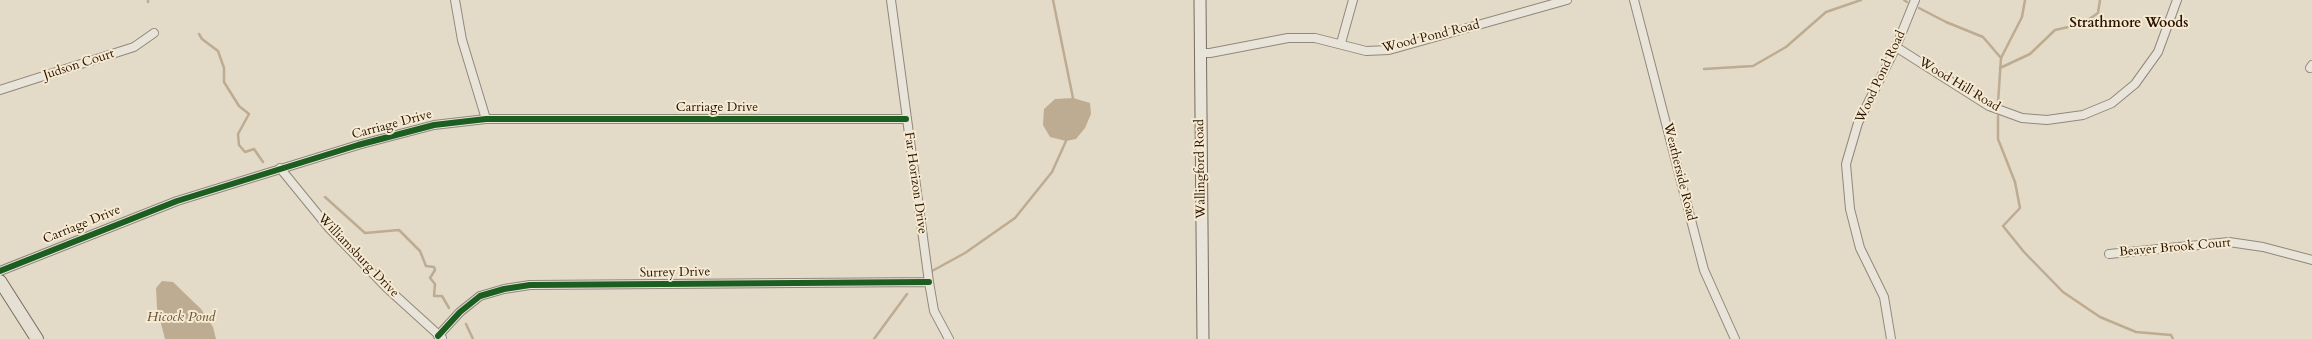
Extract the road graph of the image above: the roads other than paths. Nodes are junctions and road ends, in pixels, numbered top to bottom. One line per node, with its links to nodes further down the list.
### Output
1 (455, 0): 14 (street)
2 (891, 0): 15 (street, Far Horizon Drive)
3 (1200, 0): 12 (street, Wallingford Road)
4 (1353, 0): 10 (street)
5 (1567, 0): 10 (street, Wood Pond Road)
6 (1634, 0): 26 (street, Weatherside Road)
7 (1915, 0): 11 (street, Wood Pond Road)
8 (2177, 0): 11 (street, Wood Hill Road)
9 (154, 33): 13 (street, Judson Court)
10 (1341, 43): 12 (street, Wood Pond Road)
11 (1896, 47): 27 (street, Wood Pond Road)
12 (1200, 53): 25 (street, Wallingford Road)
13 (0, 90)
14 (486, 119): 15 (street, Carriage Drive); 16 (street, Carriage Drive)
15 (906, 119): 21 (street, Far Horizon Drive)
16 (280, 168): 19 (street, Carriage Drive); 22 (street, Williamsburg Drive)
17 (2109, 254): 18 (street, Beaver Brook Court)
18 (2312, 260)
19 (0, 271)
20 (0, 281): 23 (main road)
21 (929, 282): 22 (street, Surrey Drive); 24 (street, Far Horizon Drive)
22 (440, 337)
23 (37, 339)
24 (949, 339)
25 (1203, 339)
26 (1736, 339)
27 (1891, 339)

